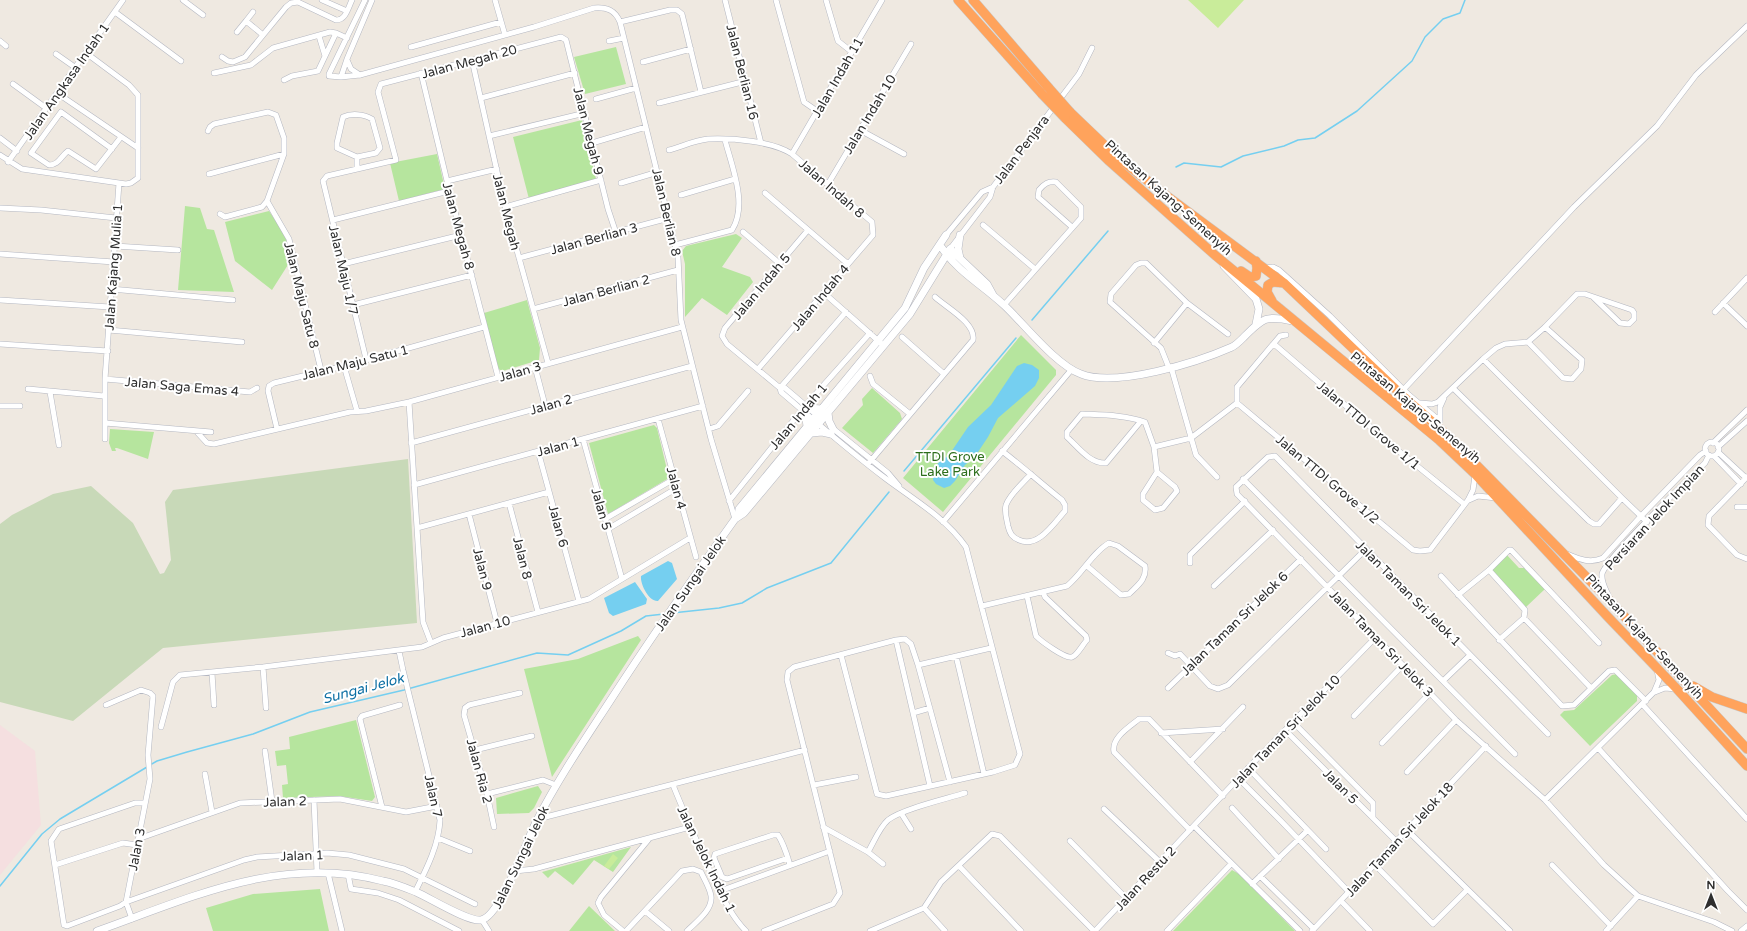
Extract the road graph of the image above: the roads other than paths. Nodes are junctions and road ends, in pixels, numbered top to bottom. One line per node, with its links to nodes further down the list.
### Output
1 (123, 0): 15 (street, Jalan Angkasa Indah 1)
2 (183, 0): 17 (street)
3 (322, 0): 14 (street)
4 (352, 0): 14 (street)
5 (365, 0): 28 (street)
6 (372, 0): 42 (street)
7 (495, 0): 19 (street)
8 (726, 0): 53 (street, Jalan Berlian 16)
9 (776, 0): 63 (street)
10 (826, 0): 37 (street)
11 (882, 0): 37 (street, Jalan Indah 11)
12 (958, 0): 56 (highway)
13 (973, 0): 56 (highway)
14 (347, 11): 24 (street)
15 (115, 12): 38 (street, Jalan Angkasa Indah 1); 44 (street)
16 (253, 12): 18 (street)
17 (203, 15)
18 (246, 21): 22 (street); 24 (street)
19 (501, 22): 25 (street); 34 (street)
20 (620, 22): 25 (street); 29 (street, Jalan Berlian 8); 36 (street)
21 (1747, 26): 190 (street)
22 (237, 32)
23 (336, 33): 26 (street); 28 (street); 40 (street)
24 (263, 35): 41 (street)
25 (505, 35): 50 (street)
26 (320, 36): 40 (street); 47 (street)
27 (556, 37): 43 (street, Jalan Megah 20); 49 (street, Jalan Megah 9)
28 (347, 38): 51 (street)
29 (624, 38): 31 (street); 55 (street, Jalan Berlian 8)
30 (0, 41): 33 (street)
31 (608, 41)
32 (911, 44): 67 (street, Jalan Indah 10)
33 (6, 46)
34 (411, 47)
35 (1092, 48): 95 (street, Jalan Penjara)
36 (691, 49): 45 (street); 57 (street)
37 (852, 52): 63 (street, Jalan Indah 11)
38 (86, 53): 46 (street, Jalan Angkasa Indah 1); 75 (street)
39 (56, 54): 46 (street)
40 (325, 56): 52 (street)
41 (222, 57)
42 (347, 59): 50 (street); 51 (street)
43 (472, 60): 48 (street, Jalan Megah 20); 59 (street, Jalan Megah)
44 (181, 61)
45 (643, 62)
46 (76, 68): 58 (street, Jalan Angkasa Indah 1)
47 (214, 73)
48 (421, 73): 85 (street, Jalan Megah 20); 91 (street, Jalan Megah 8)
49 (575, 74): 59 (street); 64 (street, Jalan Megah 9)
50 (360, 75): 51 (street)
51 (341, 77)
52 (284, 80)
53 (746, 81): 57 (street); 74 (street, Jalan Berlian 16)
54 (13, 84): 62 (street)
55 (636, 88): 60 (street); 66 (street, Jalan Berlian 8)
56 (1045, 91): 65 (highway, Pintasan Kajang-Semenyih, bridge)
57 (701, 92): 61 (street)
58 (57, 93): 62 (street, Jalan Angkasa Indah 1); 70 (street)
59 (481, 98): 69 (street, Jalan Megah)
60 (596, 99)
61 (659, 103)
62 (46, 108): 78 (street, Jalan Angkasa Indah 1)
63 (817, 111): 80 (street, Jalan Indah 11)
64 (585, 113): 69 (street); 73 (street, Jalan Megah 9)
65 (1067, 115): 112 (highway, Pintasan Kajang-Semenyih); 125 (highway, Pintasan Kajang-Semenyih)
66 (646, 127): 73 (street); 87 (street, Jalan Berlian 8)
67 (860, 130): 81 (street); 94 (street, Jalan Indah 10)
68 (208, 131): 79 (street)
69 (489, 136): 86 (street, Jalan Megah)
70 (121, 137): 75 (street); 76 (street)
71 (0, 138): 78 (street)
72 (725, 140): 74 (street, Jalan Indah 8); 77 (street, Jalan Indah 8); 89 (street)
73 (592, 143): 90 (street, Jalan Megah 9)
74 (761, 143): 80 (street, Jalan Indah 8)
75 (138, 148): 92 (street)
76 (112, 149): 76 (street)
77 (669, 150)
78 (17, 151): 84 (street, Jalan Angkasa Indah 1)
79 (284, 154): 88 (street); 99 (street)
80 (792, 154): 94 (street, Jalan Indah 8)
81 (904, 154)
82 (0, 156): 84 (street)
83 (357, 157): 83 (street); 85 (street)
84 (8, 162): 92 (street)
85 (357, 169): 105 (street, Jalan Maju 1/7)
86 (496, 169): 91 (street); 100 (street, Jalan Megah)
87 (658, 172): 93 (street); 104 (street, Jalan Berlian 8)
88 (209, 174)
89 (735, 179): 98 (street); 116 (street)
90 (601, 180): 100 (street); 110 (street, Jalan Megah 9)
91 (447, 181): 96 (street, Jalan Megah 8)
92 (119, 183): 103 (street, Jalan Kajang Mulia 1)
93 (621, 183)
94 (828, 184): 106 (street, Jalan Indah 8)
95 (993, 187): 114 (street); 115 (street, Jalan Penjara)
96 (450, 191): 105 (street); 113 (street, Jalan Megah 8)
97 (765, 192): 109 (street)
98 (680, 195)
99 (267, 201): 102 (street); 181 (street, Jalan Maju Satu 8)
100 (505, 207): 122 (street, Jalan Megah)
101 (0, 208): 103 (street)
102 (220, 214)
103 (116, 218): 117 (street, Jalan Kajang Mulia 1)
104 (669, 218): 110 (street, Jalan Berlian 3); 116 (street, Jalan Berlian 8)
105 (333, 220): 128 (street, Jalan Maju 1/7)
106 (872, 222): 129 (street, Jalan Indah 4)
107 (983, 225): 133 (street)
108 (1072, 227): 108 (street); 133 (street)
109 (808, 230): 127 (street, Jalan Indah 5); 129 (street)
110 (616, 232): 122 (street, Jalan Berlian 3)
111 (743, 232): 127 (street)
112 (1188, 232): 121 (highway, Pintasan Kajang-Semenyih); 125 (highway)
113 (461, 235): 128 (street); 135 (street, Jalan Megah 8)
114 (946, 235): 119 (street, Jalan Sungai Jelok); 124 (street)
115 (960, 235): 119 (street, Jalan Penjara); 123 (street)
116 (676, 245): 134 (street, Jalan Berlian 8)
117 (115, 246): 118 (street); 126 (street, Jalan Kajang Mulia 1)
118 (178, 250)
119 (946, 250): 123 (street); 124 (street); 130 (street); 132 (street, Jalan Sungai Jelok)
120 (0, 254): 126 (street)
121 (1216, 256): 151 (highway, Pintasan Kajang-Semenyih); 155 (street)
122 (519, 258): 150 (street, Jalan Megah)
123 (960, 258): 140 (street)
124 (929, 260): 167 (street, Jalan Sungai Jelok)
125 (1256, 261): 131 (highway, Pintasan Kajang-Semenyih)
126 (114, 262): 138 (street, Jalan Kajang Mulia 1)
127 (779, 263): 179 (street, Jalan Indah 5)
128 (343, 264): 147 (street, Jalan Maju 1/7)
129 (848, 264): 139 (street, Jalan Indah 4)
130 (958, 266): 132 (street); 140 (street)
131 (1266, 268): 137 (highway, Pintasan Kajang-Semenyih); 190 (street)
132 (937, 269): 167 (street, Jalan Sungai Jelok)
133 (1035, 269): 148 (street)
134 (678, 270): 150 (street, Jalan Berlian 2); 158 (street, Jalan Berlian 8)
135 (472, 275): 147 (street); 157 (street, Jalan Megah 8)
136 (1747, 278): 146 (street)
137 (1284, 283): 151 (highway); 221 (highway, Pintasan Kajang-Semenyih)
138 (111, 289): 144 (street); 149 (street, Jalan Kajang Mulia 1)
139 (824, 293): 152 (street); 179 (street, Jalan Indah 4)
140 (993, 295): 148 (street)
141 (935, 297): 182 (street)
142 (1593, 297): 142 (street); 159 (street)
143 (0, 300): 149 (street)
144 (233, 300)
145 (1187, 303): 162 (street); 168 (street); 168 (street)
146 (1723, 303): 153 (street); 156 (street)
147 (353, 305): 172 (street, Jalan Maju 1/7)
148 (1004, 305): 180 (street)
149 (110, 307): 160 (street, Jalan Kajang Mulia 1)
150 (533, 309): 174 (street, Jalan Megah)
151 (1279, 309): 154 (highway, Pintasan Kajang-Semenyih)
152 (846, 312): 161 (street); 187 (street)
153 (1714, 312)
154 (1293, 321): 155 (street); 236 (highway, Pintasan Kajang-Semenyih)
155 (1256, 324): 178 (street)
156 (1747, 326)
157 (484, 327): 172 (street, Jalan Maju Satu 1); 184 (street, Jalan Megah 8)
158 (682, 327): 174 (street, Jalan 3); 176 (street, Jalan Berlian 8)
159 (1545, 327): 166 (street); 166 (street)
160 (109, 330): 165 (street); 171 (street, Jalan Kajang Mulia 1)
161 (870, 333): 167 (street); 202 (street, Jalan Indah 1)
162 (1228, 334)
163 (1286, 335): 170 (street)
164 (902, 337): 182 (street)
165 (242, 342)
166 (1528, 342): 173 (street)
167 (881, 343): 205 (street, Jalan Sungai Jelok); 206 (street, Jalan Sungai Jelok)
168 (1154, 343): 178 (street)
169 (0, 344): 171 (street)
170 (1274, 344): 196 (street); 249 (street, Jalan TTDI Grove 1/1)
171 (108, 351): 185 (street, Jalan Kajang Mulia 1)
172 (366, 359): 175 (street, Jalan Maju Satu 1)
173 (1483, 359): 188 (street); 246 (street)
174 (548, 363): 177 (street, Jalan 3)
175 (344, 366): 181 (street, Jalan Maju Satu 1); 204 (street)
176 (692, 366): 198 (street, Jalan 2); 201 (street, Jalan Berlian 8)
177 (535, 367): 184 (street, Jalan 3); 198 (street)
178 (1170, 367): 180 (street); 222 (street)
179 (758, 369): 187 (street)
180 (1072, 369): 230 (street)
181 (321, 370): 215 (street, Jalan Maju Satu 1)
182 (944, 374): 207 (street)
183 (870, 376): 207 (street)
184 (498, 378): 195 (street, Jalan 3)
185 (105, 379): 186 (street, Jalan Saga Emas 4); 193 (street, Jalan Kajang Mulia 1)
186 (257, 388)
187 (780, 388): 202 (street)
188 (1453, 388): 194 (street); 246 (street)
189 (28, 389): 192 (street)
190 (1404, 389): 197 (street)
191 (748, 391): 216 (street)
192 (50, 392): 193 (street); 227 (street)
193 (104, 396): 213 (street, Jalan Kajang Mulia 1)
194 (1445, 397): 197 (street); 210 (street)
195 (409, 402): 204 (street, Jalan 3); 225 (street)
196 (1236, 403): 222 (street); 249 (street, Jalan TTDI Grove 1/2)
197 (1419, 403): 210 (street)
198 (545, 405): 225 (street, Jalan 2)
199 (0, 406): 200 (street)
200 (20, 406)
201 (703, 406): 208 (street, Jalan 1); 216 (street, Jalan Berlian 8)
202 (805, 409): 206 (street); 206 (street); 214 (street); 247 (street, Jalan Indah 1)
203 (1747, 410): 226 (street)
204 (357, 411): 215 (street, Jalan 3)
205 (828, 413): 212 (street, Jalan Sungai Jelok); 219 (street)
206 (817, 414): 212 (street); 214 (street, Jalan Sungai Jelok)
207 (910, 414): 233 (street)
208 (658, 418): 224 (street, Jalan 1); 238 (street, Jalan 4)
209 (1141, 421): 209 (street); 228 (street)
210 (1440, 421): 221 (street)
211 (1747, 421): 231 (street, Persiaran Jelok Impian)
212 (821, 422): 219 (street); 220 (street, Jalan Sungai Jelok)
213 (105, 423): 217 (street); 223 (street, Jalan Kajang Mulia 1)
214 (807, 426): 255 (street, Jalan Sungai Jelok)
215 (277, 429): 217 (street, Jalan 3)
216 (709, 429): 247 (street, Jalan Berlian 8)
217 (196, 431): 218 (street)
218 (211, 432)
219 (832, 432): 220 (street); 233 (street)
220 (812, 433): 255 (street, Jalan Sungai Jelok)
221 (1446, 434): 264 (highway, Pintasan Kajang-Semenyih)
222 (1191, 438): 228 (street); 239 (street)
223 (105, 439)
224 (583, 439): 229 (street, Jalan 1); 256 (street, Jalan 5)
225 (411, 443): 242 (street)
226 (1713, 443): 231 (street); 231 (street)
227 (59, 445)
228 (1154, 447): 234 (street)
229 (538, 451): 242 (street, Jalan 1); 244 (street, Jalan 6)
230 (1002, 451): 235 (street); 257 (street)
231 (1713, 452): 237 (street); 241 (street); 254 (street, Persiaran Jelok Impian); 258 (street, Persiaran Jelok Impian)
232 (1268, 457): 240 (street, Jalan Taman Sri Jelok 3); 263 (street, Jalan Taman Sri Jelok 1)
233 (870, 462): 257 (street)
234 (1157, 472): 234 (street)
235 (1031, 474): 235 (street)
236 (1474, 474): 245 (highway, Pintasan Kajang-Semenyih); 249 (street)
237 (1746, 477): 241 (street)
238 (674, 478): 243 (street, Jalan 4); 256 (street)
239 (1217, 478)
240 (1244, 479): 248 (street, Jalan Taman Sri Jelok 3); 271 (street, Jalan Taman Sri Jelok 3)
241 (1741, 484): 267 (street)
242 (414, 485): 259 (street)
243 (677, 488): 260 (street); 262 (street, Jalan 4)
244 (549, 492): 250 (street); 279 (street, Jalan 6)
245 (1499, 498): 249 (street); 299 (highway, Pintasan Kajang-Semenyih)
246 (1622, 498): 254 (street)
247 (729, 501): 255 (street, Jalan Berlian 8)
248 (1245, 501): 261 (street, Jalan Taman Sri Jelok 3); 268 (street)
249 (1466, 502)
250 (509, 503): 253 (street); 282 (street, Jalan 8)
251 (1747, 507): 252 (street)
252 (1737, 508)
253 (469, 514): 259 (street); 284 (street, Jalan 9)
254 (1641, 516): 258 (street); 264 (street, Persiaran Jelok Impian)
255 (736, 518): 345 (street, Jalan Sungai Jelok)
256 (605, 519): 260 (street, Jalan 5)
257 (943, 522): 281 (street)
258 (1647, 522): 280 (street, Persiaran Jelok Impian)
259 (417, 528): 288 (street)
260 (608, 529): 273 (street, Jalan 5)
261 (1273, 530): 266 (street, Jalan Taman Sri Jelok 3); 274 (street)
262 (690, 538): 265 (street, Jalan 4); 273 (street, Jalan 10)
263 (1366, 549): 271 (street); 294 (street, Jalan Taman Sri Jelok 1)
264 (1561, 552): 280 (highway, Pintasan Kajang-Semenyih)
265 (696, 557)
266 (1301, 559): 275 (street, Jalan Taman Sri Jelok 3); 296 (street, Jalan Taman Sri Jelok 6)
267 (1747, 559)
268 (1190, 563)
269 (1087, 566): 269 (street); 276 (street)
270 (1489, 570): 277 (street); 283 (street); 289 (street)
271 (1339, 575): 275 (street); 302 (street, Jalan Taman Sri Jelok 3)
272 (1441, 576): 277 (street)
273 (622, 579): 279 (street, Jalan 10)
274 (1214, 586)
275 (1328, 587): 285 (street, Jalan Taman Sri Jelok 3); 296 (street)
276 (1042, 592): 278 (street); 278 (street)
277 (1458, 595): 287 (street)
278 (1026, 596): 281 (street)
279 (579, 601): 282 (street, Jalan 10)
280 (1612, 602): 303 (highway, Pintasan Kajang-Semenyih)
281 (982, 606): 290 (street)
282 (538, 612): 284 (street, Jalan 10)
283 (1524, 618): 287 (street); 305 (street)
284 (497, 623): 288 (street, Jalan 10)
285 (1376, 637): 298 (street, Jalan Taman Sri Jelok 3); 321 (street, Jalan Taman Sri Jelok 10)
286 (896, 640): 293 (street); 297 (street); 318 (street)
287 (1499, 640): 305 (street)
288 (431, 643): 291 (street, Jalan 10)
289 (1599, 643)
290 (992, 648): 295 (street); 341 (street)
291 (399, 651): 300 (street, Jalan 10); 356 (street, Jalan 7)
292 (1168, 653): 296 (street)
293 (841, 655): 333 (street); 348 (street)
294 (1470, 655): 302 (street); 326 (street, Jalan Taman Sri Jelok 1)
295 (956, 656): 297 (street); 341 (street)
296 (1191, 664): 304 (street, Jalan Taman Sri Jelok 6)
297 (918, 665): 316 (street)
298 (1403, 665): 307 (street, Jalan Taman Sri Jelok 3); 319 (street)
299 (1656, 666): 306 (highway, Pintasan Kajang-Semenyih); 308 (street)
300 (263, 667): 301 (street, Jalan 10); 315 (street)
301 (212, 673): 312 (street); 322 (street, Jalan 10)
302 (1443, 681): 335 (street, Jalan Taman Sri Jelok 3)
303 (1686, 682): 317 (highway); 331 (highway, Pintasan Kajang-Semenyih)
304 (1168, 688)
305 (1591, 688): 310 (street)
306 (1678, 689): 308 (street); 337 (highway, Pintasan Kajang-Semenyih)
307 (1430, 692): 320 (street, Jalan Taman Sri Jelok 3); 328 (street)
308 (1654, 692): 310 (street)
309 (520, 693): 332 (street, Jalan Ria 2)
310 (1644, 703): 330 (street); 364 (street)
311 (106, 704): 355 (street, Jalan 3)
312 (214, 705)
313 (400, 705): 357 (street)
314 (1243, 707): 323 (street)
315 (266, 708)
316 (930, 708): 318 (street); 344 (street)
317 (1747, 709)
318 (913, 713): 348 (street)
319 (1354, 716)
320 (1456, 720): 329 (street, Jalan Taman Sri Jelok 3); 339 (street)
321 (1293, 722): 324 (street, Jalan Taman Sri Jelok 10); 362 (street)
322 (160, 727)
323 (1222, 729): 325 (street); 336 (street)
324 (1286, 730): 338 (street, Jalan Taman Sri Jelok 10); 362 (street, Jalan 5)
325 (1161, 733): 336 (street); 370 (street)
326 (1548, 734)
327 (532, 736): 332 (street)
328 (1382, 743)
329 (1486, 746): 353 (street, Jalan Taman Sri Jelok 3); 372 (street, Jalan Taman Sri Jelok 18)
330 (1598, 748): 353 (street); 411 (street)
331 (1747, 749)
332 (474, 750): 350 (street, Jalan Ria 2)
333 (805, 750): 346 (street); 347 (street)
334 (265, 751): 354 (street)
335 (1515, 754)
336 (1190, 762): 351 (street)
337 (1747, 766)
338 (1248, 768): 343 (street, Jalan Taman Sri Jelok 10); 371 (street)
339 (1407, 772)
340 (205, 774): 360 (street)
341 (984, 774): 344 (street)
342 (856, 777): 347 (street)
343 (1239, 779): 351 (street, Jalan Taman Sri Jelok 10); 375 (street)
344 (950, 782): 348 (street)
345 (556, 785): 350 (street); 363 (street, Jalan Sungai Jelok)
346 (673, 785): 363 (street); 368 (street, Jalan Jelok Indah 1)
347 (814, 786): 365 (street)
348 (930, 786)
349 (964, 793): 361 (street)
350 (487, 794): 367 (street, Jalan Ria 2)
351 (1223, 796): 366 (street, Jalan Taman Sri Jelok 10)
352 (314, 800): 354 (street, Jalan 2); 357 (street, Jalan 2); 383 (street)
353 (1545, 800): 405 (street, Jalan Taman Sri Jelok 3)
354 (272, 801): 360 (street, Jalan 2)
355 (145, 803): 377 (street, Jalan 3); 389 (street)
356 (437, 806): 357 (street, Jalan 2); 373 (street, Jalan 7)
357 (382, 807)
358 (1232, 808): 385 (street)
359 (1104, 809): 386 (street)
360 (212, 812): 377 (street, Jalan 2)
361 (901, 813): 369 (street); 382 (street)
362 (1372, 817): 378 (street, Jalan 5)
363 (538, 819): 394 (street, Jalan Sungai Jelok)
364 (1747, 819)
365 (823, 826): 381 (street); 382 (street)
366 (1194, 826): 370 (street, Jalan Restu 2); 388 (street)
367 (494, 827)
368 (690, 827): 374 (street); 402 (street, Jalan Jelok Indah 1)
369 (911, 830)
370 (1190, 830): 386 (street, Jalan Restu 2)
371 (1307, 831): 375 (street); 379 (street)
372 (1408, 831): 378 (street, Jalan Taman Sri Jelok 18); 401 (street)
373 (438, 838): 380 (street); 399 (street, Jalan 7)
374 (649, 839): 394 (street); 423 (street)
375 (1298, 839): 385 (street); 404 (street)
376 (1070, 841): 406 (street)
377 (138, 842): 389 (street); 408 (street, Jalan 3)
378 (1397, 842): 391 (street, Jalan Taman Sri Jelok 18)
379 (1326, 849)
380 (470, 850)
381 (830, 851): 390 (street); 427 (street)
382 (868, 852): 387 (street)
383 (316, 854): 395 (street); 399 (street, Jalan 1); 408 (street, Jalan 1)
384 (788, 858): 384 (street); 390 (street)
385 (1279, 859): 398 (street)
386 (1160, 862): 406 (street, Jalan Restu 2)
387 (883, 864)
388 (1232, 864): 400 (street); 432 (street)
389 (55, 865): 408 (street, Jalan 1)
390 (790, 865): 402 (street)
391 (1374, 865): 401 (street); 404 (street, Jalan Taman Sri Jelok 18)
392 (1552, 865): 415 (street)
393 (959, 866): 410 (street); 430 (street); 431 (street)
394 (515, 871): 414 (street, Jalan Sungai Jelok)
395 (318, 872): 396 (street, Jalan Sungai Jelok); 413 (street, Jalan Sungai Jelok)
396 (328, 873): 397 (street, Jalan Sungai Jelok); 420 (street)
397 (348, 874): 403 (street, Jalan Sungai Jelok); 421 (street)
398 (1260, 876): 400 (street); 418 (street)
399 (422, 877): 403 (street, Jalan 7); 409 (street, Jalan 1)
400 (1252, 884): 433 (street)
401 (1468, 890): 435 (street)
402 (720, 891): 426 (street, Jalan Jelok Indah 1)
403 (415, 892): 414 (street, Jalan Sungai Jelok)
404 (1349, 892): 407 (street, Jalan Taman Sri Jelok 18)
405 (1638, 896): 415 (street); 437 (street)
406 (1126, 898): 431 (street, Jalan Restu 2)
407 (1341, 901): 418 (street, Jalan Taman Sri Jelok 18); 434 (street)
408 (126, 902): 413 (street)
409 (475, 904)
410 (924, 908): 417 (street); 429 (street)
411 (1747, 910)
412 (645, 911): 423 (street); 424 (street); 425 (street)
413 (132, 919): 419 (street, Jalan Sungai Jelok)
414 (482, 920): 422 (street)
415 (1611, 926): 436 (street)
416 (1747, 926): 438 (street)
417 (880, 929): 428 (street)
418 (1313, 930)
419 (97, 931)
420 (342, 931)
421 (459, 931)
422 (489, 931)
423 (625, 931)
424 (669, 931)
425 (687, 931)
426 (746, 931)
427 (764, 931)
428 (870, 931)
429 (945, 931)
430 (1021, 931)
431 (1094, 931)
432 (1167, 931)
433 (1300, 931)
434 (1370, 931)
435 (1510, 931)
436 (1606, 931)
437 (1732, 931)
438 (1741, 931)

